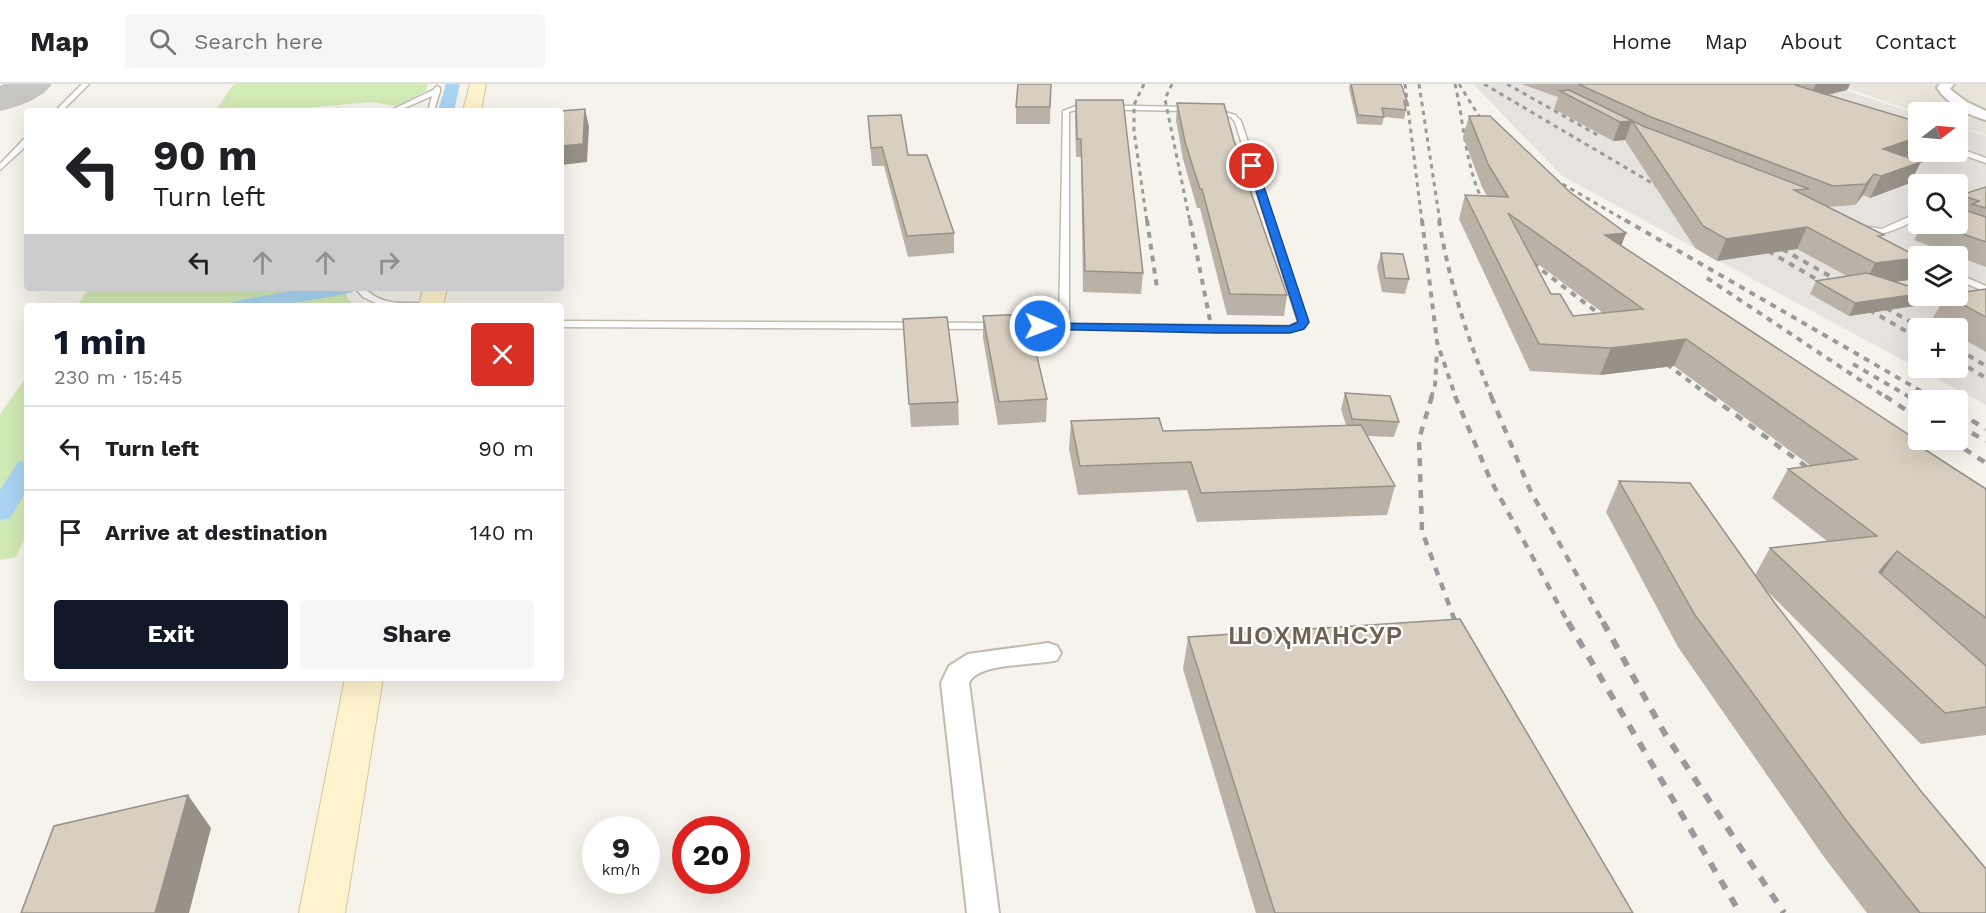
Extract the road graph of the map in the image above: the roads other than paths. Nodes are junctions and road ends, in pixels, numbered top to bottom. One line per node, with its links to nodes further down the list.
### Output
1 (86, 84): 5 (lane)
2 (478, 84): 8 (street)
3 (1948, 84): 9 (street)
4 (438, 88): 6 (lane); 7 (lane)
5 (61, 108)
6 (398, 108)
7 (432, 108)
8 (473, 108)
9 (1986, 116)
10 (24, 144): 13 (lane)
11 (1968, 154): 12 (lane)
12 (1986, 161)
13 (0, 168)
14 (1908, 220): 15 (lane)
15 (1850, 224)
16 (1968, 281): 17 (lane)
17 (1986, 289)
18 (363, 291): 20 (lane)
19 (432, 300): 21 (lane)
20 (384, 303)
21 (412, 303)
22 (564, 324): 23 (lane)
23 (1064, 326): 23 (lane)
24 (1048, 652): 27 (street)
25 (363, 681): 26 (street)
26 (322, 913)
27 (983, 913)

